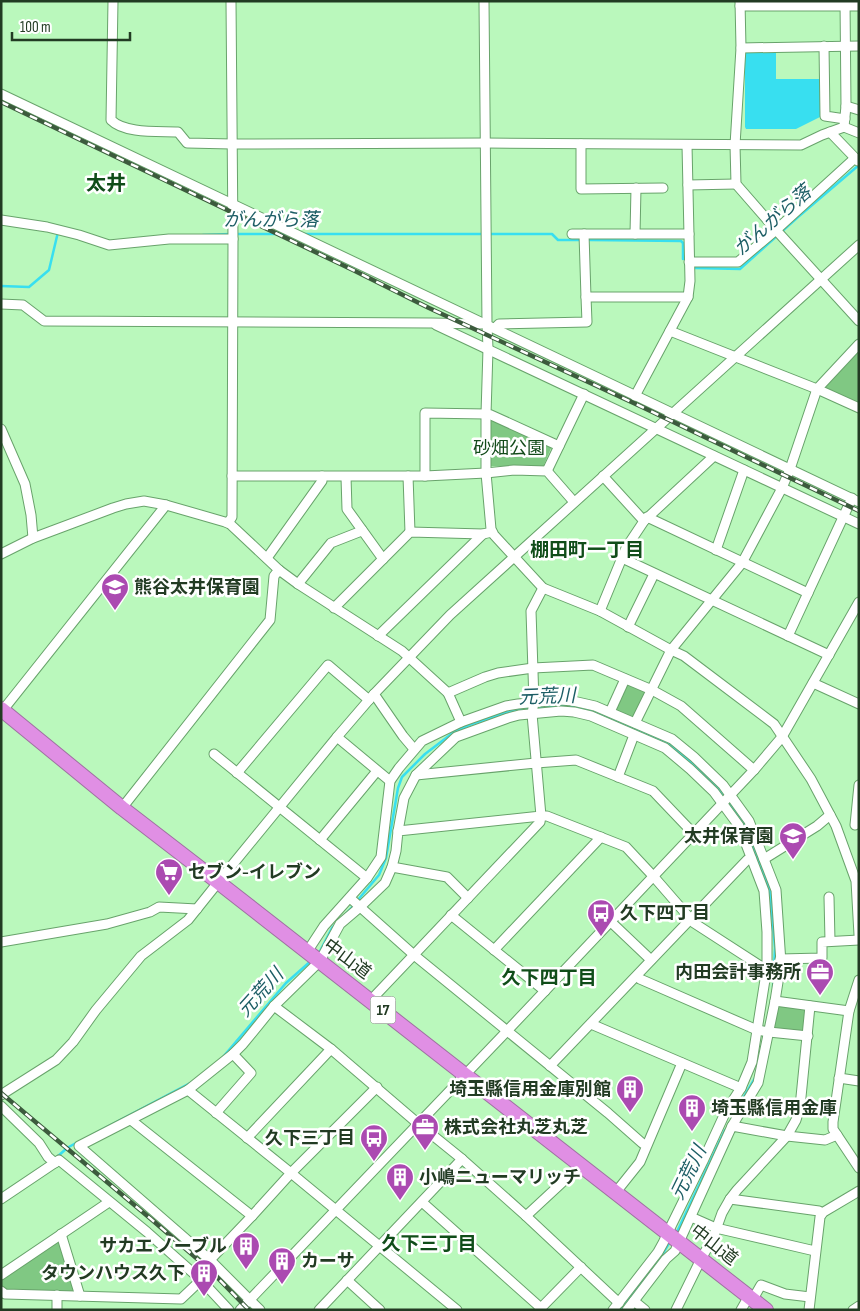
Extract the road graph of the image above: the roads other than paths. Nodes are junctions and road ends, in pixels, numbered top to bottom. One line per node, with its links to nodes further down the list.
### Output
1 (114, 1): 17 (street)
2 (231, 1): 17 (street)
3 (484, 1): 18 (street)
4 (845, 3): 5 (street); 6 (street); 8 (street)
5 (740, 4): 10 (street)
6 (859, 6)
7 (824, 46): 8 (street); 10 (street); 14 (street)
8 (845, 46): 9 (street); 12 (street)
9 (859, 46)
10 (741, 48): 21 (street)
11 (1, 94): 27 (street)
12 (846, 106): 13 (street); 14 (street)
13 (859, 110)
14 (845, 123): 15 (street); 16 (street)
15 (830, 132): 21 (street); 22 (street)
16 (859, 133)
17 (232, 144): 18 (street); 27 (street)
18 (485, 144): 19 (street); 44 (street)
19 (581, 144): 20 (street); 25 (street)
20 (687, 144): 21 (street); 23 (street)
21 (735, 145): 24 (street)
22 (857, 160): 29 (street)
23 (688, 184): 24 (street); 33 (street)
24 (736, 184): 29 (street)
25 (636, 188): 26 (street); 32 (street)
26 (664, 188)
27 (232, 205): 34 (street); 44 (street)
28 (1, 220): 34 (street)
29 (778, 232): 36 (street); 37 (street)
30 (572, 234): 31 (street)
31 (584, 234): 32 (street); 38 (street)
32 (635, 234): 33 (street)
33 (689, 234): 36 (street)
34 (233, 239): 43 (street)
35 (859, 245): 37 (street)
36 (690, 262): 39 (street)
37 (821, 279): 41 (street); 48 (street)
38 (586, 296): 39 (street); 44 (street)
39 (688, 297): 45 (street)
40 (1, 304): 43 (street)
41 (859, 321)
42 (431, 322): 43 (street); 44 (street); 47 (street)
43 (233, 323): 63 (street)
44 (491, 326): 47 (street); 51 (street)
45 (670, 331): 48 (street); 51 (street)
46 (859, 344): 49 (street)
47 (488, 349): 50 (street); 53 (street)
48 (736, 356): 49 (street); 54 (street)
49 (817, 389): 52 (street); 59 (street)
50 (584, 394): 55 (street); 57 (street)
51 (635, 396): 54 (street)
52 (859, 408)
53 (486, 414): 57 (street); 62 (street); 66 (street)
54 (672, 414): 55 (street); 59 (street)
55 (656, 428): 58 (street); 67 (street)
56 (1, 429): 80 (street)
57 (559, 446): 61 (street)
58 (714, 456): 60 (street); 74 (street)
59 (790, 469): 69 (street); 70 (street)
60 (744, 470): 69 (street); 81 (street)
61 (547, 471): 62 (street); 71 (street)
62 (486, 474): 66 (street); 79 (street)
63 (232, 476): 64 (street); 75 (street)
64 (322, 476): 68 (street); 84 (street)
65 (408, 476): 66 (street); 68 (street); 78 (street)
66 (425, 476)
67 (603, 476): 71 (street); 74 (street)
68 (346, 477): 77 (street)
69 (782, 488): 73 (street); 87 (street)
70 (855, 500): 73 (street)
71 (574, 502): 83 (street)
72 (166, 505): 75 (street); 80 (street); 111 (street)
73 (844, 517): 76 (street); 92 (street)
74 (645, 519): 81 (street); 85 (street)
75 (228, 523): 84 (street)
76 (859, 524)
77 (362, 530): 86 (street); 90 (street)
78 (410, 532): 79 (street); 86 (street)
79 (488, 533): 83 (street); 98 (street)
80 (34, 538): 82 (street)
81 (716, 550): 87 (street)
82 (1, 554)
83 (514, 556): 91 (street); 102 (street)
84 (267, 558): 88 (street)
85 (622, 558): 89 (street); 96 (street)
86 (383, 559): 95 (street)
87 (742, 563): 92 (street); 93 (street)
88 (279, 570): 90 (street); 131 (street)
89 (654, 574): 93 (street); 97 (street)
90 (298, 584): 95 (street)
91 (543, 588): 96 (street); 103 (street)
92 (808, 593): 99 (street)
93 (712, 600): 99 (street); 100 (street)
94 (859, 602): 101 (street)
95 (334, 608): 98 (street)
96 (600, 611): 97 (street)
97 (628, 627): 100 (street)
98 (378, 636): 102 (street)
99 (788, 636): 101 (street)
100 (671, 650): 106 (street); 117 (street)
101 (828, 655): 105 (street)
102 (409, 657): 107 (street); 108 (street)
103 (533, 668): 104 (street); 107 (street); 109 (street)
104 (625, 678): 106 (street); 112 (street)
105 (813, 683): 110 (street); 117 (street)
106 (652, 690): 115 (street); 122 (street)
107 (448, 692): 114 (street)
108 (372, 697): 118 (street); 119 (street); 124 (street)
109 (534, 702): 112 (street); 113 (street); 114 (street)
110 (859, 704)
111 (2, 710): 131 (highway, 中山道 / 17)
112 (610, 712): 115 (street)
113 (532, 714): 116 (street); 121 (street); 125 (street)
114 (461, 722): 119 (street)
115 (635, 723): 129 (street)
116 (634, 735): 126 (street); 129 (street)
117 (782, 737): 122 (street); 132 (street)
118 (337, 738): 123 (street); 130 (street)
119 (414, 749): 127 (street)
120 (214, 754): 124 (street)
121 (536, 763): 125 (street); 126 (street); 133 (street)
122 (754, 770): 129 (street)
123 (377, 771): 127 (street); 139 (street)
124 (237, 773): 130 (street)
125 (416, 775): 136 (street)
126 (618, 777): 137 (street)
127 (390, 781): 144 (street)
128 (859, 785): 134 (street)
129 (727, 800): 137 (street); 140 (street); 141 (street)
130 (279, 807): 139 (street); 145 (street)
131 (122, 808): 145 (highway, 中山道 / 17)
132 (830, 814): 135 (street); 141 (street)
133 (541, 816): 136 (street); 138 (street); 148 (street)
134 (857, 825): 135 (street)
135 (836, 826): 154 (street)
136 (398, 831): 142 (street)
137 (694, 834): 143 (street)
138 (601, 837): 143 (street); 158 (street)
139 (320, 840): 144 (street)
140 (751, 858): 152 (street); 164 (street)
141 (764, 859): 162 (street)
142 (392, 867): 148 (street); 149 (street)
143 (654, 877): 152 (street); 153 (street)
144 (367, 878): 147 (street)
145 (218, 882): 150 (street); 159 (highway, 中山道 / 17)
146 (830, 897): 157 (street)
147 (350, 898): 149 (street); 159 (street)
148 (468, 898): 151 (street)
149 (360, 908): 160 (street); 163 (street)
150 (197, 909): 156 (street); 186 (street)
151 (452, 915): 158 (street); 160 (street)
152 (691, 919): 161 (street); 164 (street)
153 (611, 922): 161 (street); 167 (street)
154 (859, 935)
155 (859, 940): 157 (street)
156 (1, 942)
157 (830, 942): 162 (street)
158 (494, 950): 167 (street)
159 (307, 952): 163 (highway, 中山道 / 17)
160 (414, 955): 168 (street); 174 (street)
161 (651, 960): 165 (street)
162 (780, 960): 169 (street)
163 (320, 961): 168 (highway, 中山道 / 17); 170 (street)
164 (767, 967): 175 (street)
165 (636, 976): 173 (street); 175 (street)
166 (859, 980): 172 (street)
167 (545, 991): 174 (street)
168 (371, 1000): 181 (highway, 中山道 / 17)
169 (775, 1002): 171 (street); 175 (street)
170 (274, 1006): 177 (street); 178 (street)
171 (810, 1006): 172 (street); 176 (street)
172 (849, 1011): 182 (street)
173 (591, 1024): 179 (street); 180 (street)
174 (507, 1031): 180 (street); 181 (street)
175 (763, 1031): 176 (street); 185 (street); 192 (street)
176 (808, 1036): 194 (street)
177 (331, 1049): 184 (street); 195 (street)
178 (233, 1054): 187 (street); 189 (street)
179 (682, 1063): 185 (street); 196 (street)
180 (550, 1066): 196 (street)
181 (465, 1074): 191 (street); 199 (highway, 中山道 / 17)
182 (839, 1078): 183 (street); 193 (street)
183 (859, 1081)
184 (377, 1087): 191 (street); 201 (street)
185 (741, 1088): 215 (street)
186 (4, 1090)
187 (188, 1090): 189 (street); 190 (street)
188 (1, 1106): 198 (street)
189 (216, 1113): 195 (street)
190 (132, 1120): 210 (street); 219 (street)
191 (418, 1124): 197 (street); 208 (street)
192 (732, 1126): 194 (street); 212 (street)
193 (837, 1135): 194 (street); 200 (street)
194 (787, 1136): 205 (street)
195 (247, 1138): 201 (street)
196 (646, 1145): 203 (street)
197 (462, 1159): 207 (street); 211 (street)
198 (51, 1160): 204 (street); 206 (street)
199 (581, 1165): 203 (highway, 中山道 / 17); 211 (street)
200 (858, 1166)
201 (292, 1173): 208 (street); 210 (street)
202 (859, 1191): 209 (street)
203 (616, 1192): 215 (highway, 中山道 / 17)
204 (1, 1199)
205 (730, 1199): 209 (street); 213 (street)
206 (109, 1202): 214 (street); 222 (street)
207 (422, 1202): 216 (street); 233 (street)
208 (336, 1210): 216 (street); 229 (street)
209 (822, 1214): 217 (street)
210 (252, 1216): 219 (street)
211 (526, 1216): 220 (street)
212 (691, 1217): 213 (street); 215 (street)
213 (716, 1228): 217 (street); 218 (street)
214 (61, 1234): 221 (street); 226 (street)
215 (673, 1237): 218 (highway, 中山道 / 17); 230 (street); 231 (street)
216 (380, 1246): 223 (street); 240 (street)
217 (816, 1251): 227 (street)
218 (701, 1259): 228 (highway, 中山道 / 17); 243 (street)
219 (210, 1260): 229 (street)
220 (581, 1268): 231 (street); 233 (street)
221 (1, 1275)
222 (201, 1280): 226 (street); 235 (street)
223 (347, 1280): 238 (street); 239 (street)
224 (1, 1292): 225 (street)
225 (57, 1296): 226 (street); 234 (street)
226 (80, 1296)
227 (810, 1297): 228 (street); 246 (street)
228 (751, 1298): 244 (street); 245 (highway, 中山道 / 17)
229 (250, 1300): 236 (street); 237 (street)
230 (634, 1301): 241 (street); 242 (street)
231 (616, 1306)
232 (859, 1306): 247 (street)
233 (540, 1309)
234 (57, 1310)
235 (229, 1310)
236 (240, 1310)
237 (260, 1310)
238 (319, 1310)
239 (380, 1310)
240 (457, 1310)
241 (627, 1310)
242 (646, 1310)
243 (676, 1310)
244 (741, 1310)
245 (766, 1310)
246 (809, 1310)
247 (852, 1310)

